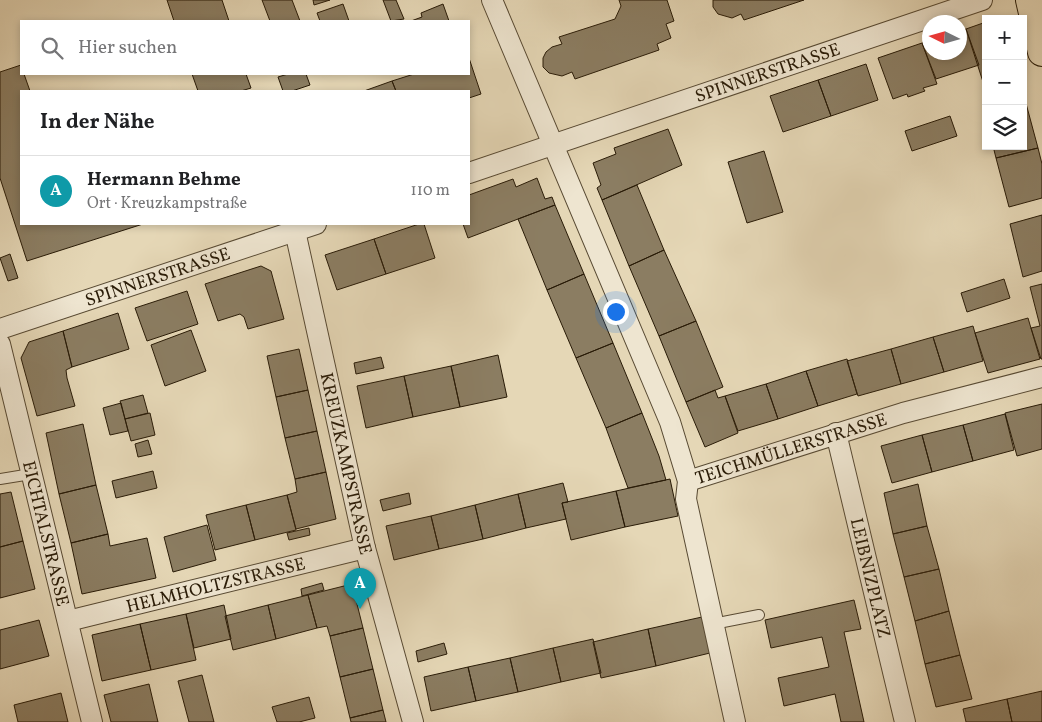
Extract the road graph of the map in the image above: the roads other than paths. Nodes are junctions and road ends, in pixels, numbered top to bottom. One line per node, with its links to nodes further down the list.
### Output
1 (492, 0): 5 (street)
2 (1030, 0): 4 (main road)
3 (978, 1): 5 (street, SPINNERSTRASSE)
4 (1042, 52)
5 (552, 144): 6 (street, SPINNERSTRASSE); 15 (street, TEICHMÜLLERSTRASSE)
6 (470, 173)
7 (313, 225): 8 (street, SPINNERSTRASSE)
8 (295, 232): 9 (street, SPINNERSTRASSE); 16 (street, KREUZKAMPSTRASSE)
9 (0, 329)
10 (0, 344): 13 (street, EICHTALSTRASSE)
11 (1042, 378): 12 (street, TEICHMÜLLERSTRASSE)
12 (836, 433): 15 (street, TEICHMÜLLERSTRASSE); 23 (street, LEIBNIZPLATZ)
13 (31, 474): 14 (lane); 18 (street, EICHTALSTRASSE)
14 (0, 479)
15 (688, 481): 19 (street)
16 (365, 548): 18 (street, HELMHOLTZSTRASSE); 21 (street, KREUZKAMPSTRASSE)
17 (759, 615): 19 (lane)
18 (68, 621): 20 (street, EICHTALSTRASSE)
19 (713, 624): 22 (street)
20 (92, 722)
21 (413, 722)
22 (735, 722)
23 (906, 722)

